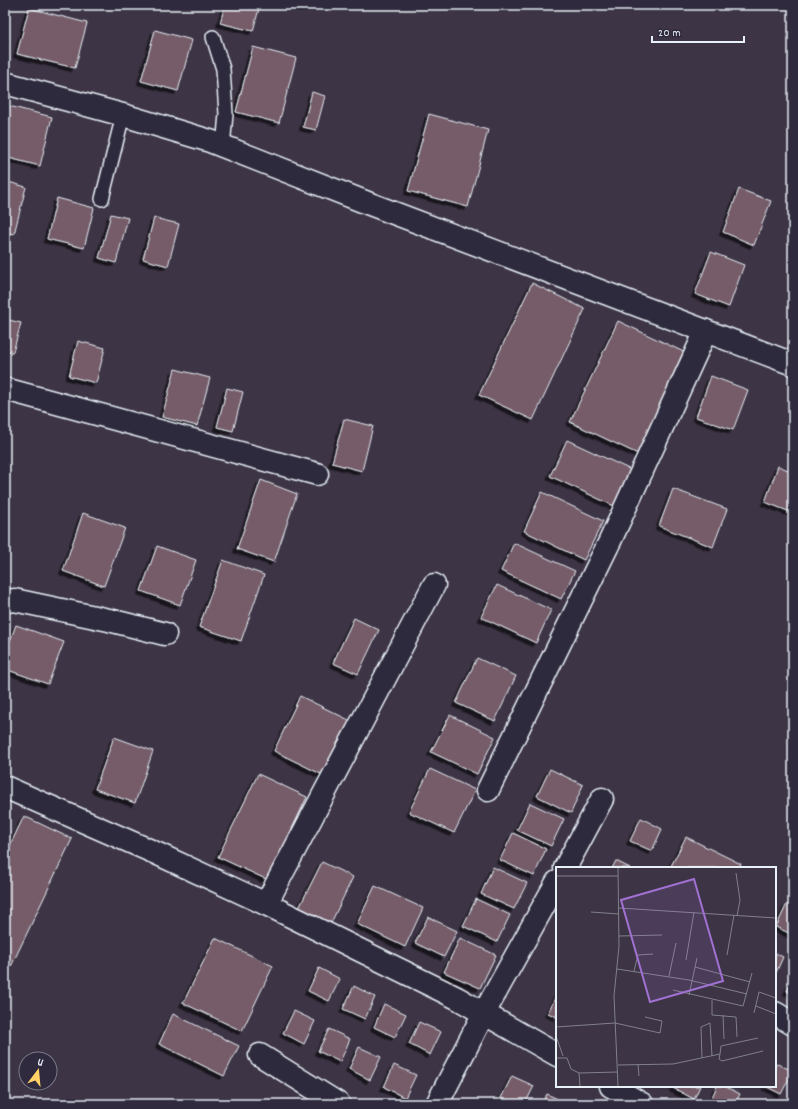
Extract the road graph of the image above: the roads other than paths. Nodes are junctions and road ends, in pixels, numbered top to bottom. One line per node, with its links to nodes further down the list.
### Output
1 (213, 37): 4 (lane)
2 (5, 82): 3 (street)
3 (123, 115): 4 (street); 5 (lane)
4 (223, 147): 6 (street)
5 (102, 199)
6 (706, 331): 7 (street); 14 (street)
7 (793, 364)
8 (5, 389): 9 (street)
9 (316, 474)
10 (434, 585): 18 (street)
11 (5, 602): 12 (street)
12 (165, 634)
13 (5, 787): 18 (street)
14 (488, 790)
15 (602, 799): 16 (street)
16 (566, 867)
17 (556, 887): 19 (street)
18 (266, 904): 19 (street)
19 (484, 1013): 22 (street); 26 (street)
20 (776, 1014): 21 (street)
21 (793, 1024)
22 (556, 1054)
23 (260, 1055): 25 (street)
24 (613, 1087): 27 (street)
25 (339, 1104)
26 (437, 1104)
27 (642, 1104)

